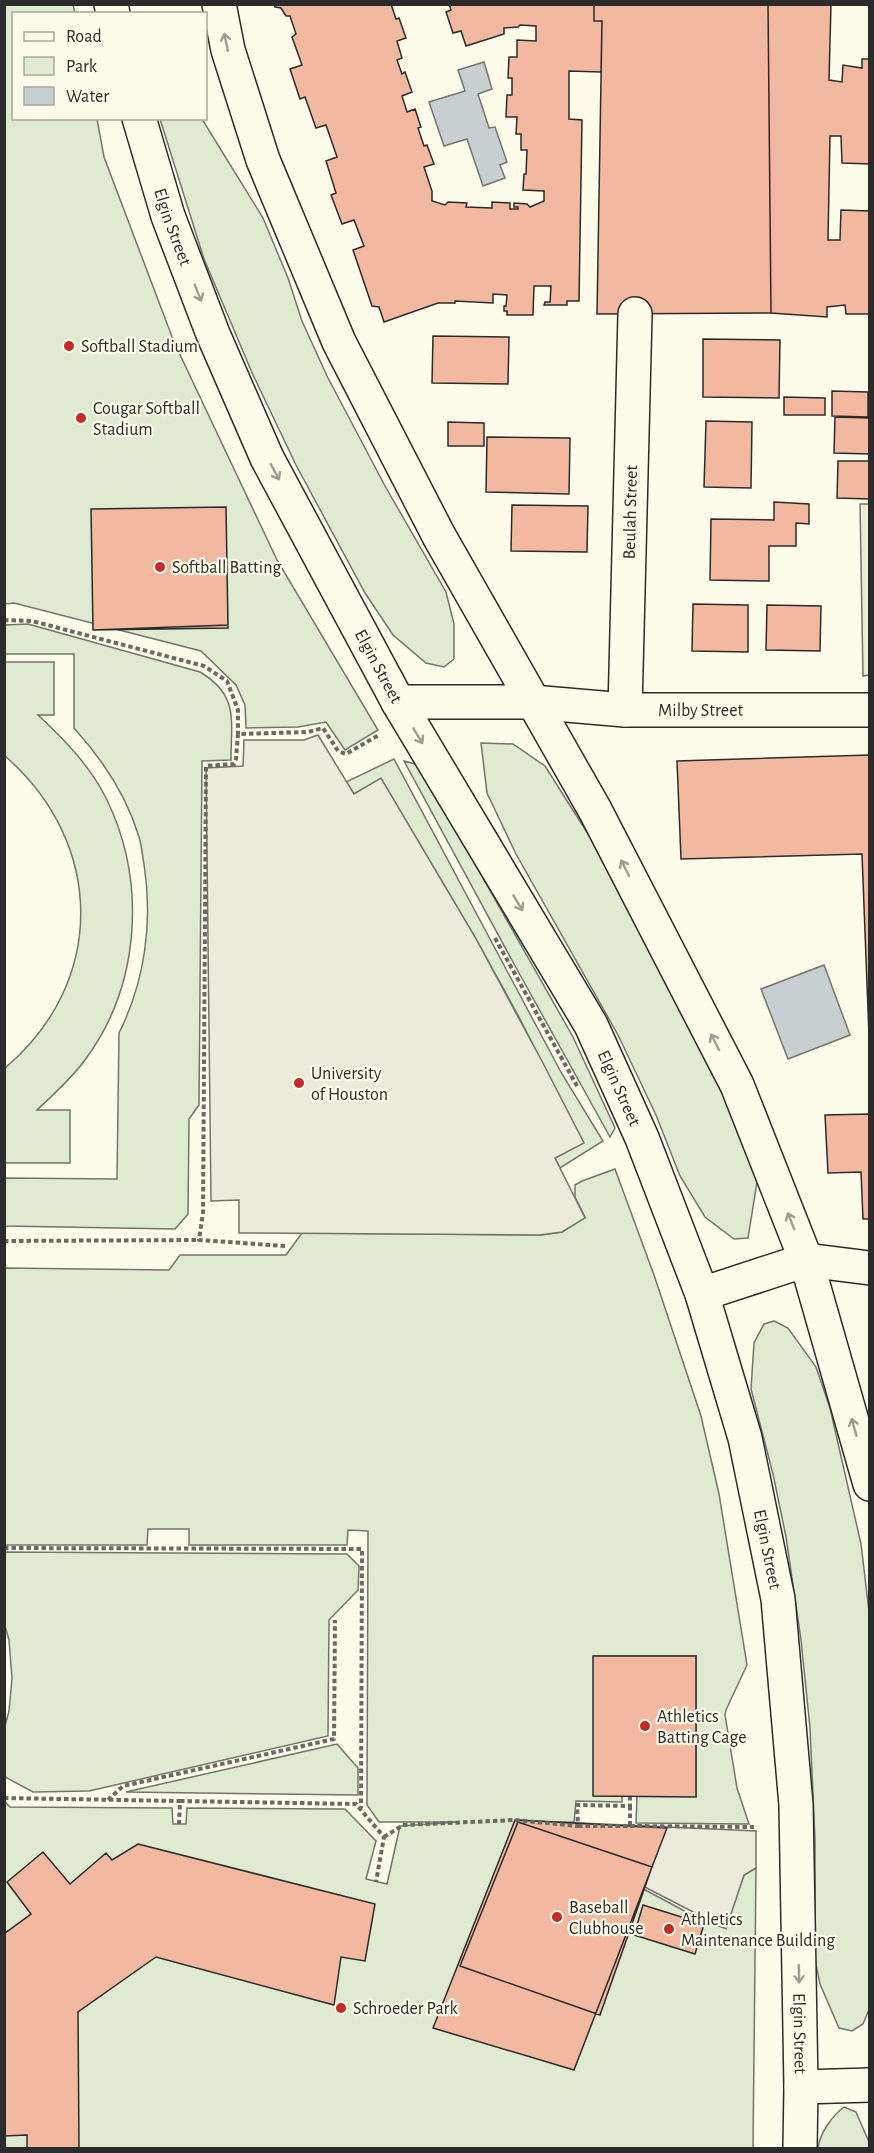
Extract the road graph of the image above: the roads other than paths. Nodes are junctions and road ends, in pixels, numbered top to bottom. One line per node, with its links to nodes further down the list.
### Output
1 (219, 4): 5 (main road, one-way to 1)
2 (139, 120): 4 (main road, Elgin Street, one-way to 4)
3 (635, 314): 6 (main road, Beulah Street)
4 (398, 702): 5 (main road, Milby Street); 10 (main road, Elgin Street, one-way to 10)
5 (532, 702): 6 (main road, Milby Street); 8 (main road, one-way to 5)
6 (625, 710): 7 (main road, Milby Street)
7 (870, 710)
8 (806, 1260): 9 (main road); 10 (main road); 11 (main road, one-way to 8)
9 (870, 1268)
10 (702, 1294): 13 (main road, Elgin Street, one-way to 13)
11 (870, 1484)
12 (870, 2085): 13 (main road)
13 (801, 2086): 14 (main road, Elgin Street)
14 (800, 2148)

